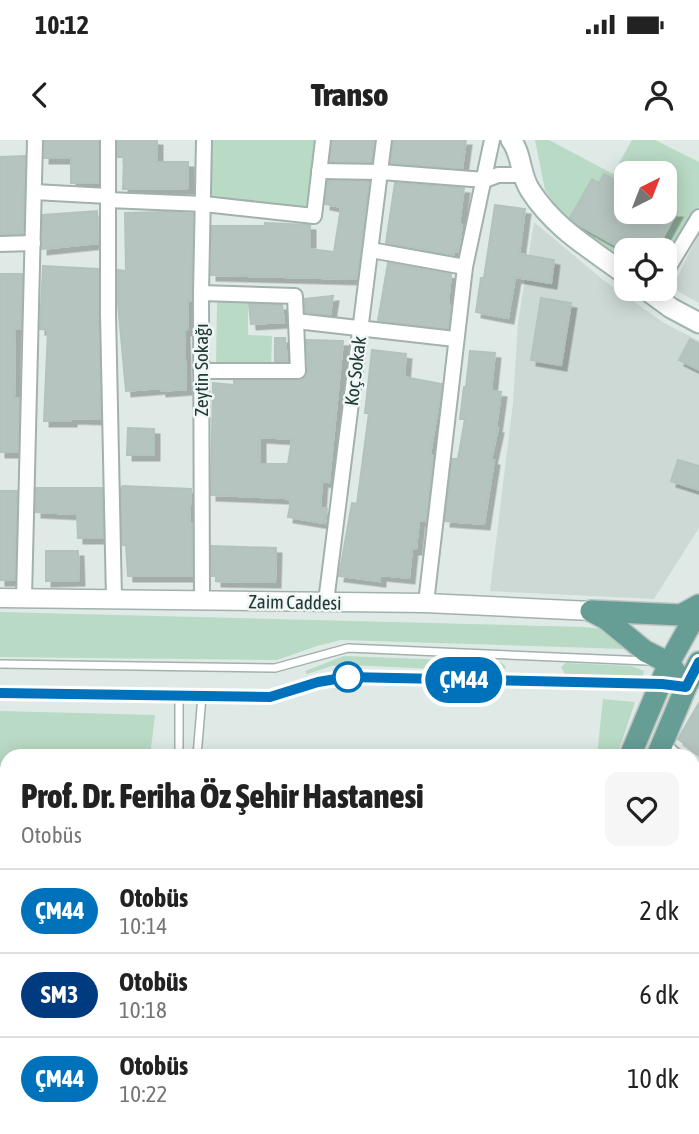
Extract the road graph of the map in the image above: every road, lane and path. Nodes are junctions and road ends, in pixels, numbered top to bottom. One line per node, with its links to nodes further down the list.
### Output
1 (35, 140): 12 (street)
2 (108, 140): 13 (street)
3 (204, 140): 14 (street, Zeytin Sokağı)
4 (323, 140): 8 (street)
5 (384, 140): 9 (street, Koç Sokak)
6 (492, 140): 11 (street)
7 (511, 140): 10 (main road)
8 (319, 171): 9 (street); 14 (street)
9 (381, 172): 11 (street); 18 (street, Koç Sokak)
10 (523, 175): 11 (street); 20 (main road)
11 (485, 180): 21 (street)
12 (34, 192): 13 (street); 16 (street)
13 (108, 198): 14 (street); 31 (street)
14 (204, 204): 22 (street, Zeytin Sokağı)
15 (699, 216): 19 (street)
16 (33, 243): 17 (street); 30 (street)
17 (0, 244)
18 (371, 250): 21 (street); 26 (street, Koç Sokak)
19 (677, 254)
20 (614, 266)
21 (465, 267): 27 (street)
22 (201, 293): 24 (street); 28 (street, Zeytin Sokağı)
23 (667, 301): 25 (main road)
24 (296, 321): 26 (street); 28 (street)
25 (699, 323)
26 (360, 329): 27 (street); 33 (street, Koç Sokak)
27 (455, 339): 34 (street)
28 (201, 371): 32 (street, Zeytin Sokağı)
29 (0, 598): 30 (street, Zaim Caddesi)
30 (24, 598): 31 (street, Zaim Caddesi)
31 (114, 599): 32 (street, Zaim Caddesi)
32 (202, 600): 33 (street, Zaim Caddesi)
33 (326, 602): 34 (street, Zaim Caddesi)
34 (426, 603): 36 (street, Zaim Caddesi)
35 (699, 607): 36 (main road); 38 (main road)
36 (591, 611): 38 (main road)
37 (699, 662): 41 (main road)
38 (669, 663): 39 (lane); 40 (main road); 41 (main road)
39 (0, 664)
40 (662, 684): 41 (main road); 44 (lane); 47 (main road)
41 (695, 687): 48 (main road)
42 (0, 693): 43 (lane)
43 (179, 696): 44 (lane); 45 (lane)
44 (202, 696): 46 (lane)
45 (179, 749)
46 (198, 749)
47 (633, 749)
48 (666, 749)

